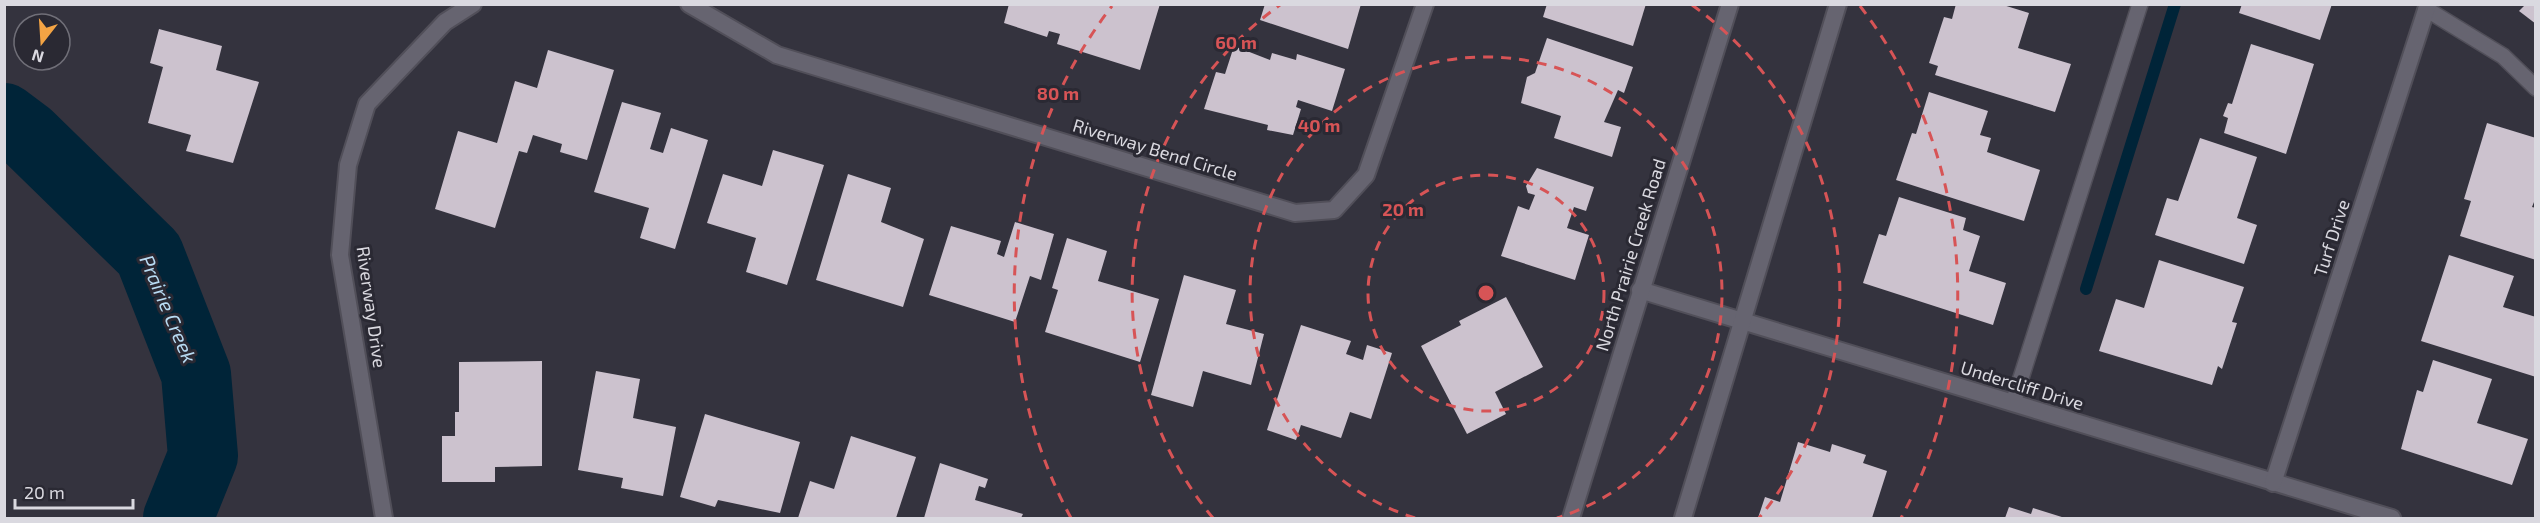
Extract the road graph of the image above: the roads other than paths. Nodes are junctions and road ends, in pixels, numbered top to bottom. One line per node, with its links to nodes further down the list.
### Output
1 (473, 4): 13 (street, Riverway Drive)
2 (688, 4): 3 (street, Riverway Bend Circle)
3 (1425, 4)
4 (1730, 4): 9 (street, North Prairie Creek Road)
5 (1838, 4): 10 (street)
6 (2140, 4): 11 (lane)
7 (2427, 7): 8 (lane); 12 (street, Turf Drive)
8 (2535, 88)
9 (1640, 290): 10 (street, Undercliff Drive); 14 (street, North Prairie Creek Road)
10 (1744, 321): 11 (street, Undercliff Drive); 15 (street)
11 (2013, 403): 12 (street, Undercliff Drive)
12 (2273, 483): 16 (street, Undercliff Drive)
13 (384, 519)
14 (1571, 519)
15 (1683, 519)
16 (2392, 519)

